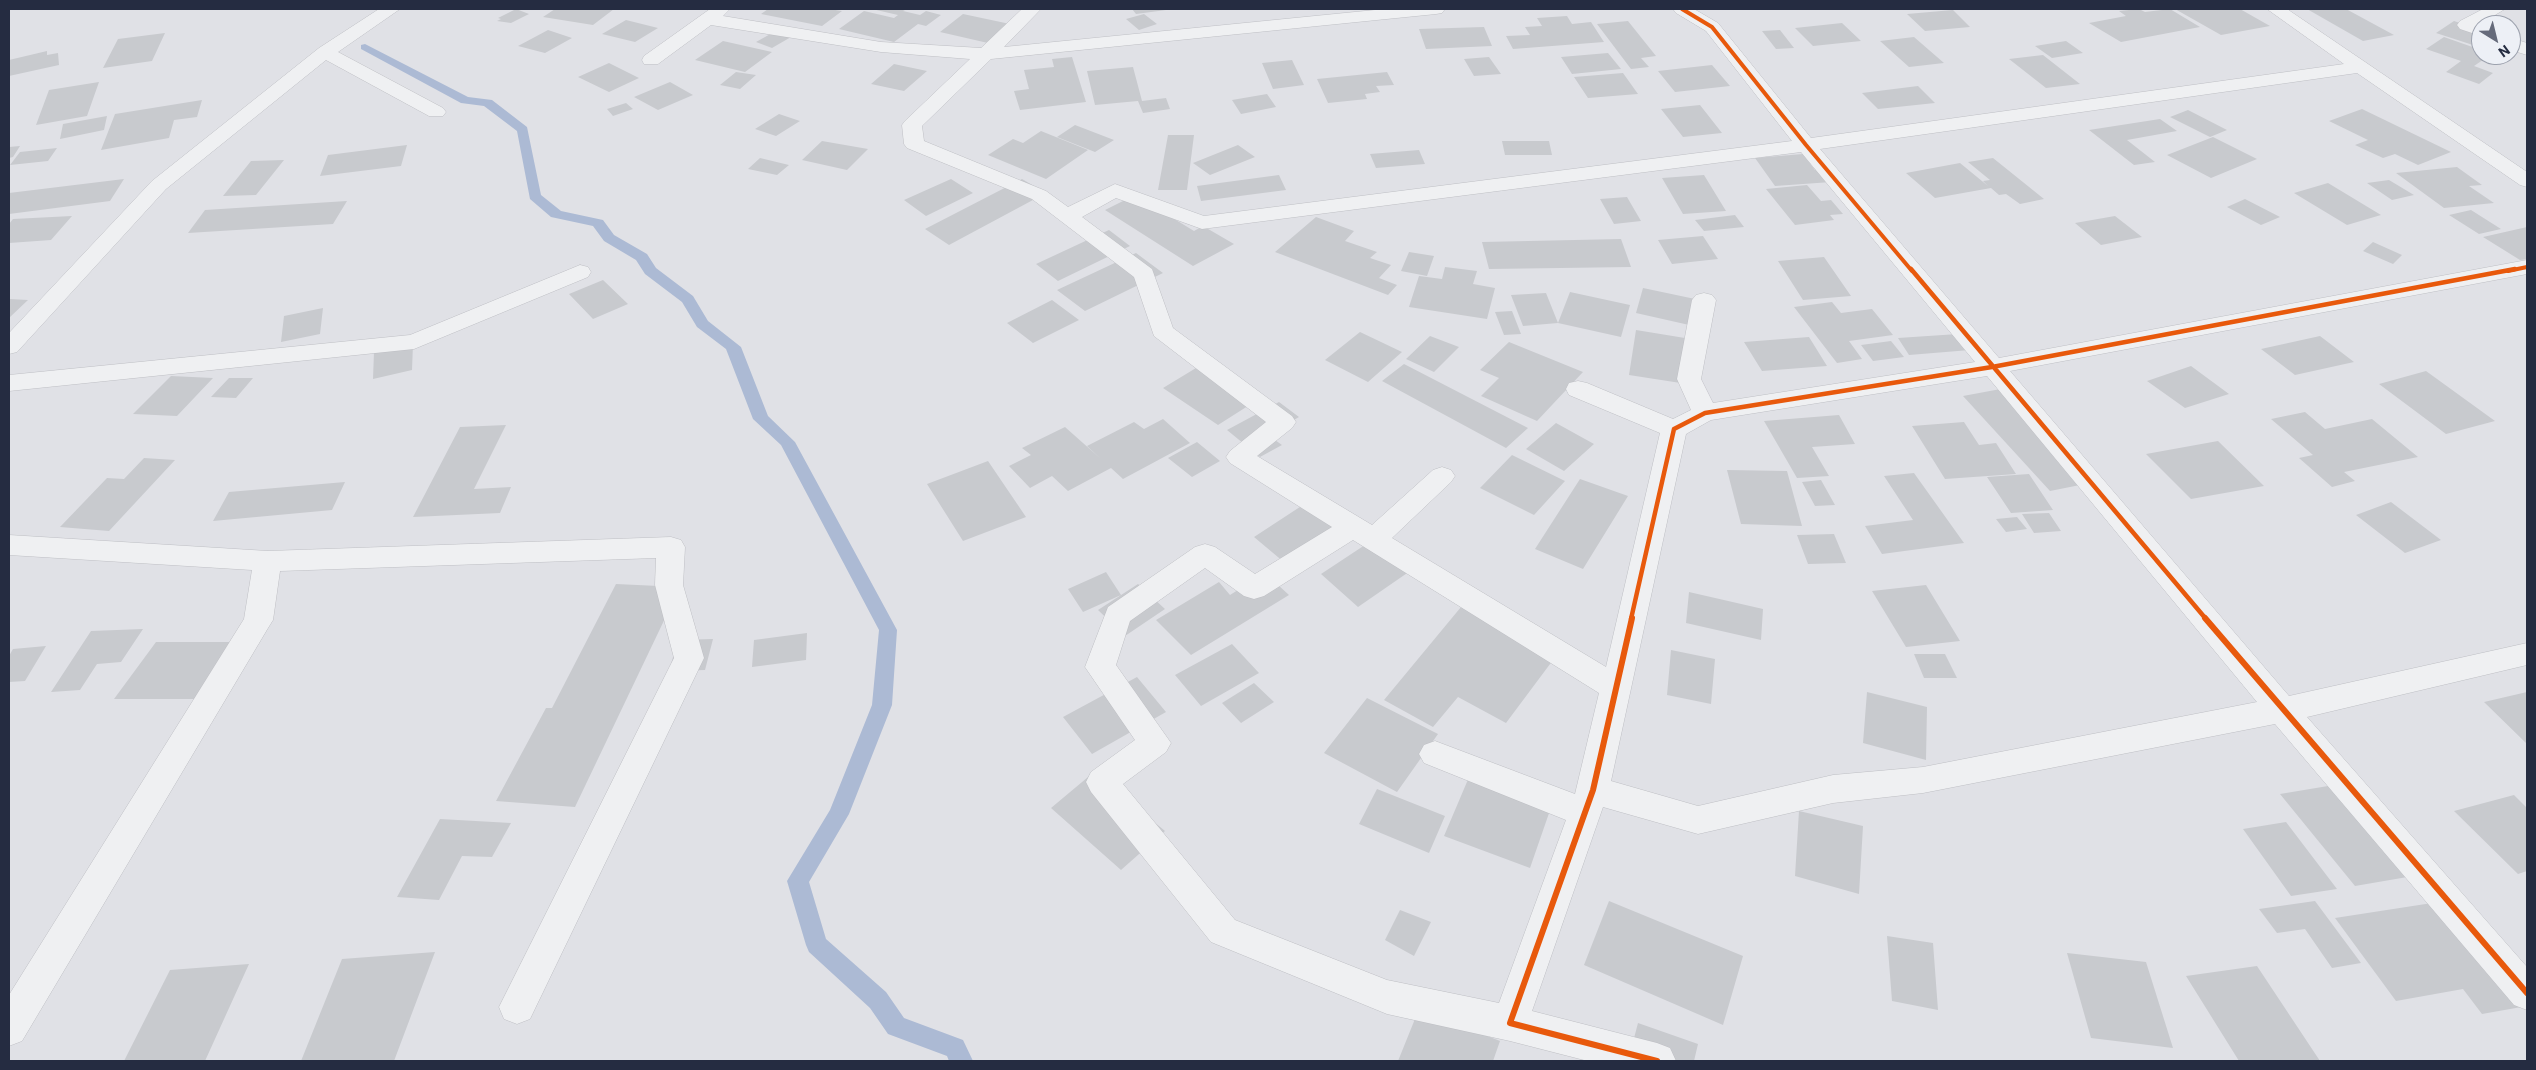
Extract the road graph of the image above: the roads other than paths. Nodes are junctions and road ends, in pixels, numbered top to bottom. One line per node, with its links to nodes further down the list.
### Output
1 (391, 9): 9 (street)
2 (1032, 9): 10 (street)
3 (1436, 9): 10 (street)
4 (1682, 9): 14 (street)
5 (2276, 9): 12 (street)
6 (2496, 9): 8 (street)
7 (715, 14): 10 (street); 11 (street)
8 (2484, 15)
9 (325, 52): 13 (street); 20 (street)
10 (984, 54): 16 (street)
11 (651, 60)
12 (2361, 68): 14 (street); 15 (street)
13 (436, 112)
14 (1806, 145): 16 (street); 21 (street)
15 (2527, 181)
16 (1067, 216): 27 (street)
17 (2527, 267): 21 (street)
18 (580, 272): 22 (street)
19 (1704, 300): 24 (street)
20 (9, 347)
21 (1992, 367): 24 (street); 32 (street)
22 (9, 383)
23 (1578, 389): 25 (street)
24 (1705, 413): 25 (street)
25 (1674, 429): 31 (street)
26 (1442, 476): 27 (street)
27 (1363, 533): 31 (street); 37 (street)
28 (9, 545): 29 (street)
29 (268, 561): 36 (street); 38 (street)
30 (2527, 654): 32 (street)
31 (1614, 687): 34 (street)
32 (2282, 710): 34 (street); 35 (street)
33 (1435, 754): 34 (street)
34 (1590, 801): 37 (street)
35 (2527, 993)
36 (517, 1007)
37 (1510, 1023): 39 (street)
38 (9, 1028)
39 (1657, 1061)

